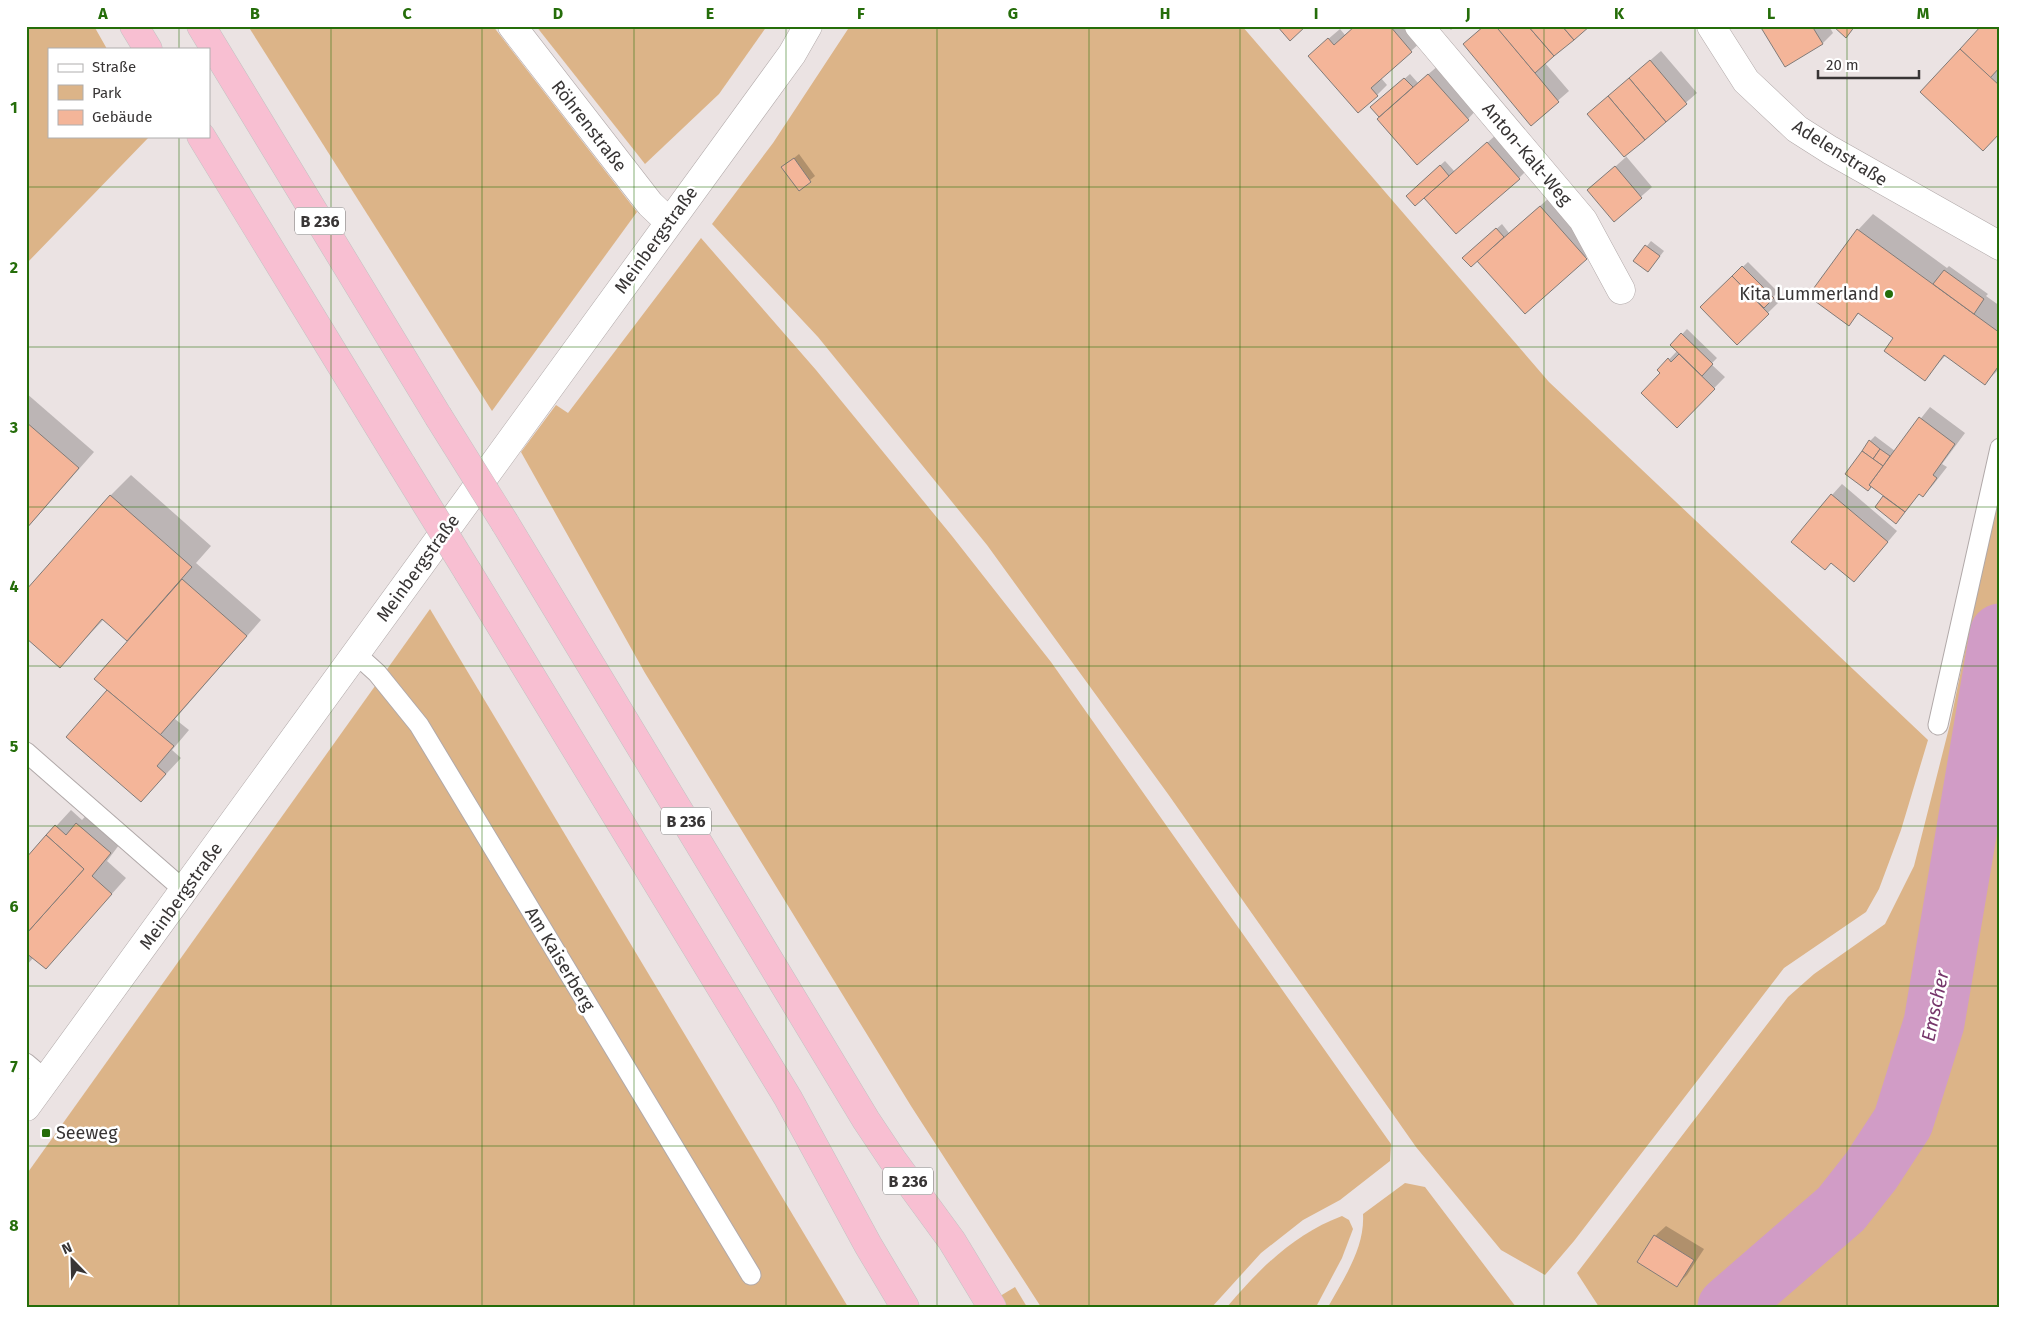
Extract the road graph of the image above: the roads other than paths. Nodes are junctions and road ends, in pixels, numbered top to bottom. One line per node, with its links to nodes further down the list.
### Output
1 (134, 26): 7 (highway)
2 (201, 26): 21 (highway, B 236, bridge)
3 (512, 26): 9 (street, Röhrenstraße)
4 (808, 26): 9 (street, Meinbergstraße)
5 (1419, 26): 11 (street, Anton-Kalt-Weg)
6 (1711, 26): 10 (street, Adelenstraße)
7 (147, 48)
8 (202, 138): 20 (highway, bridge)
9 (669, 222): 13 (street, Meinbergstraße)
10 (2000, 246)
11 (1621, 290)
12 (2000, 448): 14 (lane)
13 (356, 654): 16 (street, Meinbergstraße); 19 (lane, Am Kaiserberg)
14 (1938, 725)
15 (26, 752): 16 (lane)
16 (185, 891): 17 (street, Meinbergstraße)
17 (36, 1071): 18 (street, Meinbergstraße)
18 (26, 1107)
19 (750, 1275)
20 (906, 1307)
21 (992, 1307)

